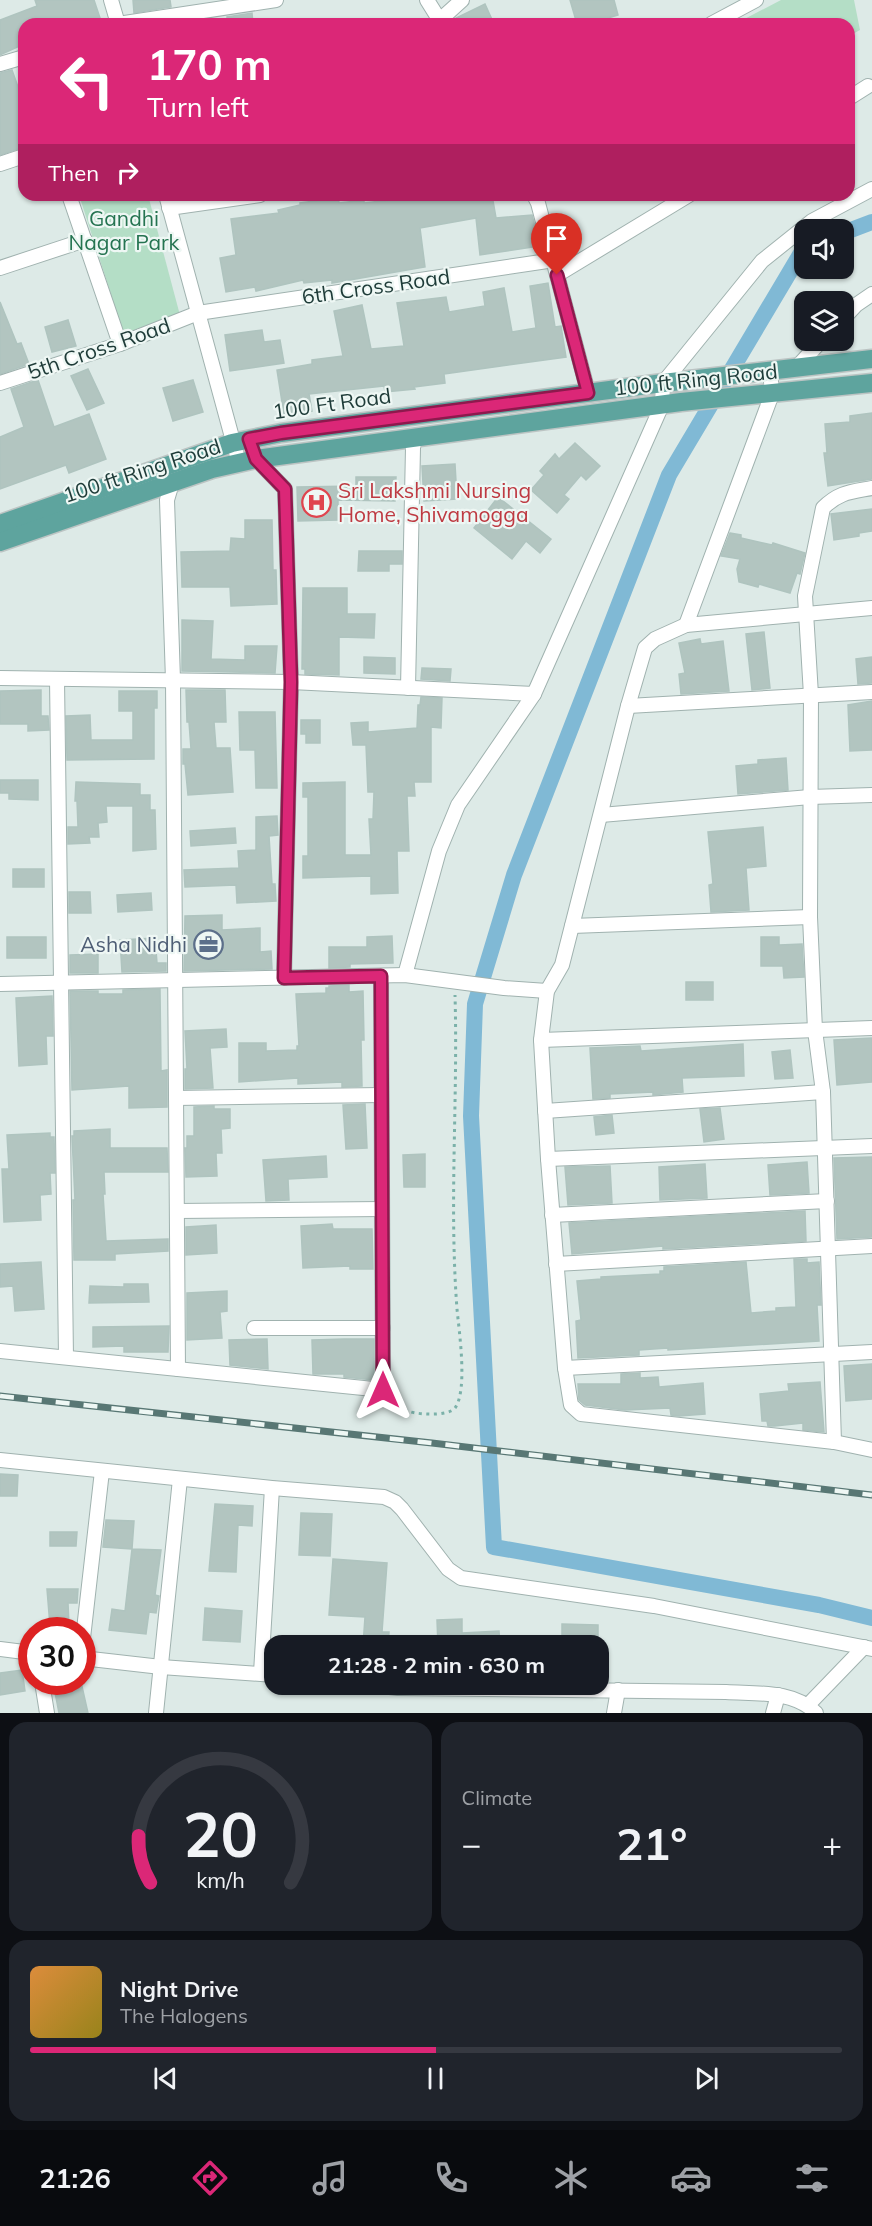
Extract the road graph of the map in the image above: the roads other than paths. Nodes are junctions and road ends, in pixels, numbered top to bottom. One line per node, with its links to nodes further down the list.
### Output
1 (111, 0): 6 (street)
2 (276, 0): 7 (street)
3 (427, 0): 8 (street)
4 (462, 0): 9 (street)
5 (756, 0): 10 (street)
6 (116, 18)
7 (158, 18)
8 (438, 18)
9 (445, 18)
10 (722, 18)
11 (18, 60): 12 (street)
12 (0, 64)
13 (868, 86): 14 (street)
14 (855, 94)
15 (18, 158): 16 (street)
16 (0, 164)
17 (872, 189): 18 (street)
18 (855, 198)
19 (71, 201): 24 (street)
20 (167, 201): 30 (street)
21 (537, 201): 25 (street)
22 (679, 201): 27 (street)
23 (850, 201): 38 (street)
24 (85, 240): 26 (street); 31 (street)
25 (554, 261): 27 (street); 30 (street, 6th Cross Road)
26 (0, 268)
27 (557, 275): 40 (street)
28 (872, 294): 29 (street)
29 (854, 307)
30 (198, 314): 31 (street, 5th Cross Road); 44 (street)
31 (120, 344): 37 (street, 5th Cross Road)
32 (812, 351): 34 (street)
33 (872, 359): 34 (main road, 100 ft Ring Road)
34 (797, 367): 35 (main road, 100 ft Ring Road)
35 (770, 370): 36 (main road, 100 ft Ring Road); 41 (street)
36 (683, 381): 38 (main road, 100 Ft Road)
37 (0, 383)
38 (663, 383): 40 (main road, 100 Ft Road); 42 (street)
39 (872, 384): 41 (main road, 100 ft Ring Road)
40 (588, 393): 44 (main road, 100 Ft Road)
41 (764, 394): 42 (main road, 100 ft Ring Road); 52 (street)
42 (662, 405): 43 (main road, 100 ft Ring Road); 59 (street)
43 (415, 437): 45 (main road, 100 ft Ring Road); 57 (street)
44 (241, 441): 45 (street); 48 (main road, 100 Ft Road)
45 (247, 461): 46 (main road, 100 ft Ring Road); 56 (street)
46 (172, 483): 49 (main road, 100 ft Ring Road); 55 (street)
47 (872, 488): 51 (street)
48 (0, 524)
49 (0, 542)
50 (872, 608): 51 (street)
51 (805, 614): 52 (street); 60 (street)
52 (686, 625): 61 (street)
53 (0, 678): 54 (street)
54 (57, 679): 55 (street); 71 (street)
55 (173, 680): 56 (street); 70 (street)
56 (291, 682): 57 (street); 69 (street)
57 (408, 688): 59 (street)
58 (872, 692): 60 (street)
59 (534, 693): 67 (street)
60 (811, 695): 61 (street); 63 (street)
61 (628, 706): 64 (street)
62 (872, 795): 63 (street)
63 (810, 797): 64 (street); 65 (street)
64 (602, 815): 66 (street)
65 (810, 917): 66 (street); 75 (street)
66 (572, 926): 73 (street)
67 (405, 975): 68 (street); 73 (street)
68 (381, 976): 69 (street); 78 (street)
69 (284, 978): 70 (street)
70 (175, 981): 71 (street); 79 (street)
71 (60, 983): 72 (street); 96 (street)
72 (0, 984)
73 (547, 991): 76 (street)
74 (872, 1028): 75 (street)
75 (815, 1030): 76 (street); 77 (street)
76 (541, 1040): 80 (street)
77 (823, 1092): 80 (street); 82 (street)
78 (381, 1095): 79 (street); 85 (street)
79 (176, 1098): 86 (street)
80 (545, 1111): 83 (street)
81 (872, 1146): 82 (street)
82 (825, 1147): 83 (street); 84 (street)
83 (548, 1159): 87 (street)
84 (827, 1201): 87 (street); 89 (street)
85 (382, 1209): 86 (street); 92 (street)
86 (177, 1211): 98 (street)
87 (552, 1215): 90 (street)
88 (872, 1246): 89 (street)
89 (829, 1248): 90 (street); 95 (street)
90 (556, 1264): 97 (street)
91 (254, 1328): 92 (street)
92 (383, 1328): 98 (street)
93 (0, 1351): 96 (street)
94 (872, 1352): 95 (street)
95 (830, 1354): 97 (street); 99 (street)
96 (66, 1358): 98 (street)
97 (565, 1368): 99 (street)
98 (178, 1369)
99 (834, 1442): 100 (street)
100 (872, 1450)
101 (0, 1460): 102 (street)
102 (102, 1471): 103 (street); 105 (street)
103 (180, 1479): 104 (street); 111 (street)
104 (272, 1488): 106 (street); 107 (street)
105 (85, 1617)
106 (269, 1635)
107 (868, 1648): 117 (street)
108 (0, 1649): 109 (street)
109 (18, 1651)
110 (96, 1660): 111 (street)
111 (161, 1667): 112 (street); 119 (street)
112 (264, 1674)
113 (609, 1690): 114 (street)
114 (618, 1690): 116 (street); 120 (street)
115 (44, 1695): 118 (street)
116 (778, 1695): 117 (street); 121 (street)
117 (812, 1709)
118 (47, 1713)
119 (156, 1713)
120 (614, 1713)
121 (773, 1713)

